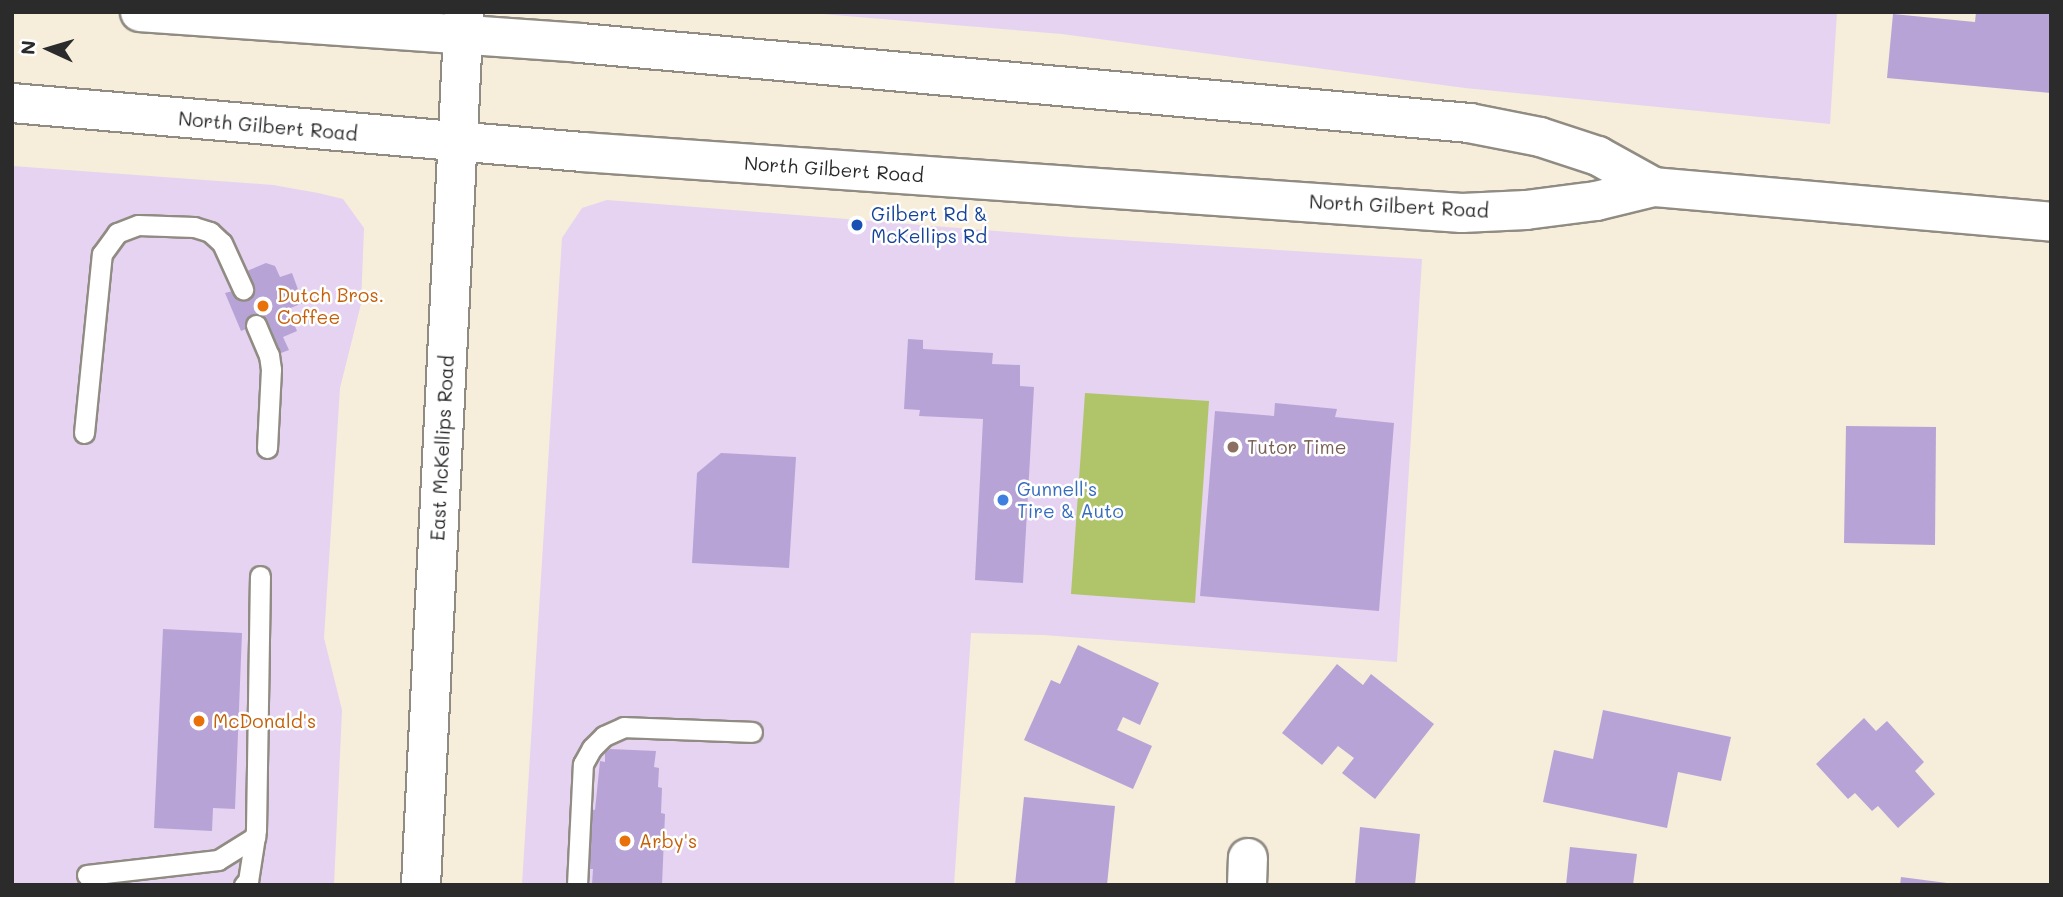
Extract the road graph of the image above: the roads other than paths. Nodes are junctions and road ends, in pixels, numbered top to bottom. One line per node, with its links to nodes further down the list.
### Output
1 (139, 12): 2 (main road, North Gilbert Road)
2 (463, 24): 4 (main road, East McKellips Road); 5 (main road, North Gilbert Road)
3 (12, 103): 4 (main road, North Gilbert Road)
4 (457, 142): 5 (main road, North Gilbert Road); 16 (main road, East McKellips Road)
5 (1654, 187): 6 (main road, North Gilbert Road)
6 (2051, 222)
7 (243, 289): 9 (lane)
8 (256, 325): 10 (lane)
9 (84, 433)
10 (267, 448)
11 (260, 576): 13 (lane)
12 (752, 732): 17 (lane)
13 (255, 837): 14 (lane); 15 (lane)
14 (95, 880)
15 (244, 885)
16 (421, 885)
17 (577, 885)

